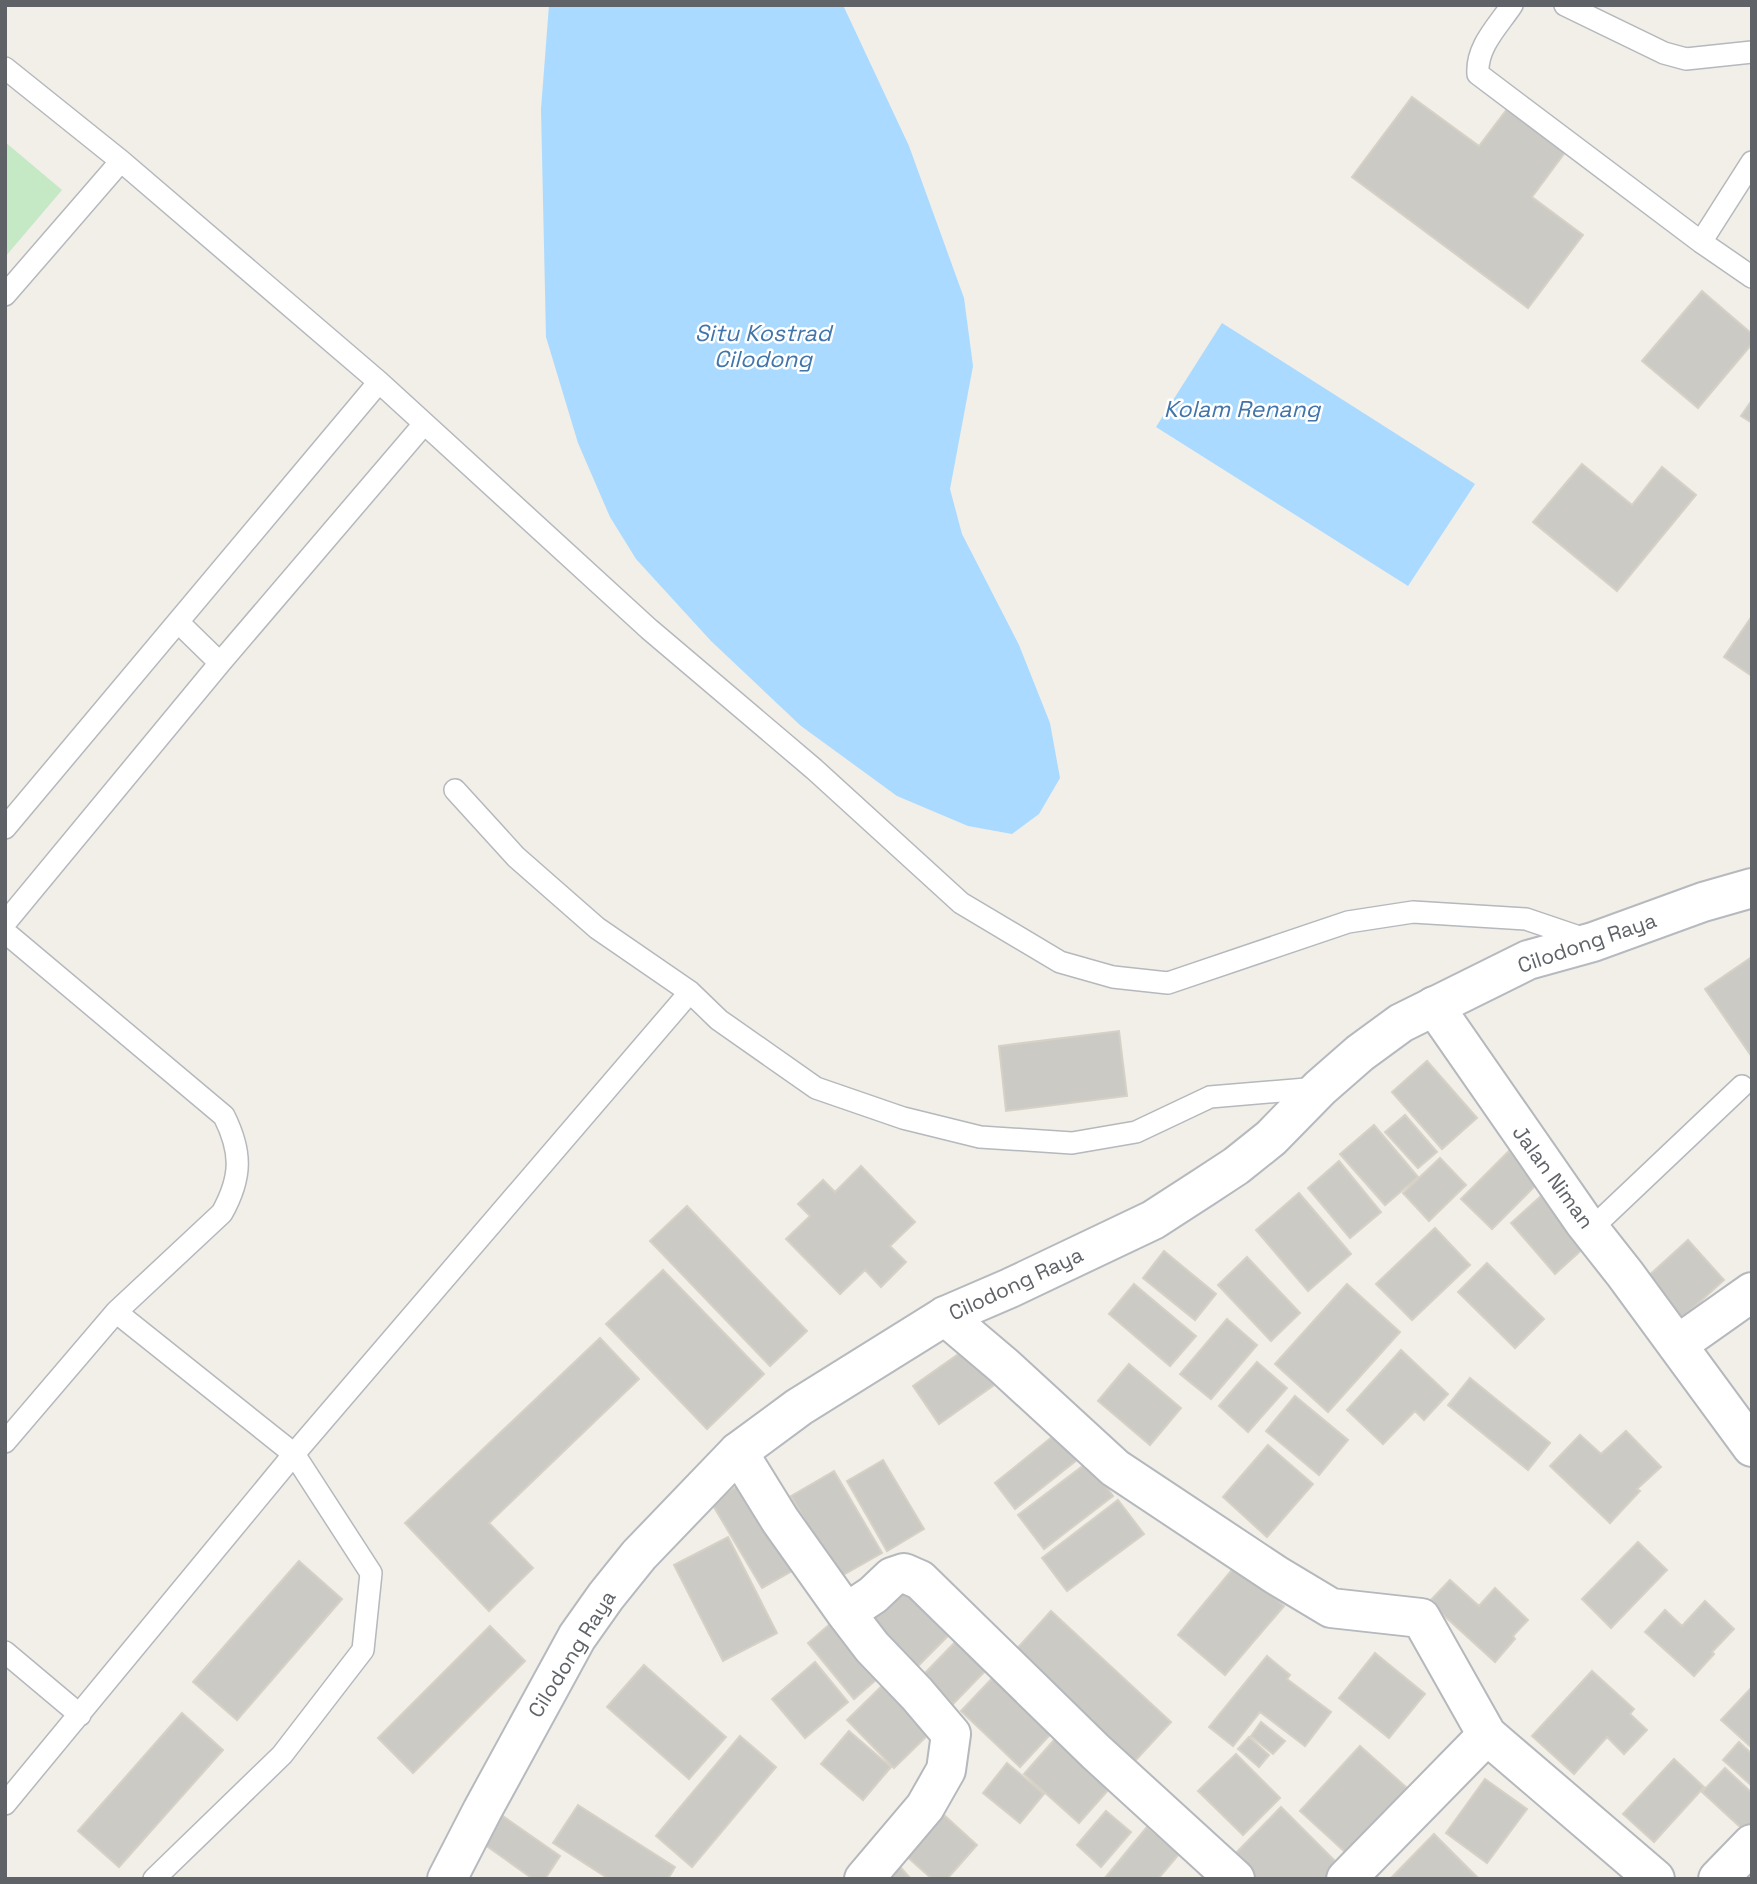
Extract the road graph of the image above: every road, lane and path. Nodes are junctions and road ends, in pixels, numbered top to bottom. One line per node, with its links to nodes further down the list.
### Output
1 (1512, 5): 7 (lane)
2 (1566, 5): 3 (lane)
3 (1752, 52)
4 (5, 68): 5 (lane)
5 (121, 161): 9 (lane); 10 (lane)
6 (1752, 162): 7 (lane)
7 (1701, 242): 8 (lane)
8 (1752, 277)
9 (5, 295)
10 (379, 382): 11 (lane); 12 (lane)
11 (424, 424): 13 (lane); 19 (lane)
12 (178, 622): 13 (lane); 15 (lane)
13 (220, 663): 17 (lane)
14 (455, 790): 20 (lane)
15 (5, 828)
16 (1752, 888): 19 (street, Cilodong Raya)
17 (5, 923)
18 (5, 932): 26 (lane)
19 (1593, 942): 21 (street, Cilodong Raya)
20 (690, 992): 23 (lane); 32 (lane)
21 (1434, 1006): 23 (street, Cilodong Raya); 24 (street, Jalan Niman)
22 (1742, 1086): 24 (lane)
23 (1320, 1088): 27 (street, Cilodong Raya)
24 (1590, 1230): 28 (street, Jalan Niman)
25 (1752, 1292): 28 (street)
26 (116, 1312): 29 (lane); 32 (lane)
27 (945, 1316): 31 (street, Cilodong Raya); 36 (street)
28 (1677, 1345): 30 (street, Jalan Niman)
29 (5, 1442)
30 (1752, 1447)
31 (738, 1452): 33 (street); 39 (street, Cilodong Raya)
32 (294, 1454): 35 (lane); 38 (lane)
33 (846, 1613): 40 (street); 41 (street)
34 (5, 1652): 35 (lane)
35 (80, 1714): 37 (lane)
36 (1487, 1735): 42 (street); 43 (street)
37 (5, 1804)
38 (154, 1879)
39 (447, 1879)
40 (864, 1879)
41 (1236, 1879)
42 (1346, 1879)
43 (1655, 1879)

